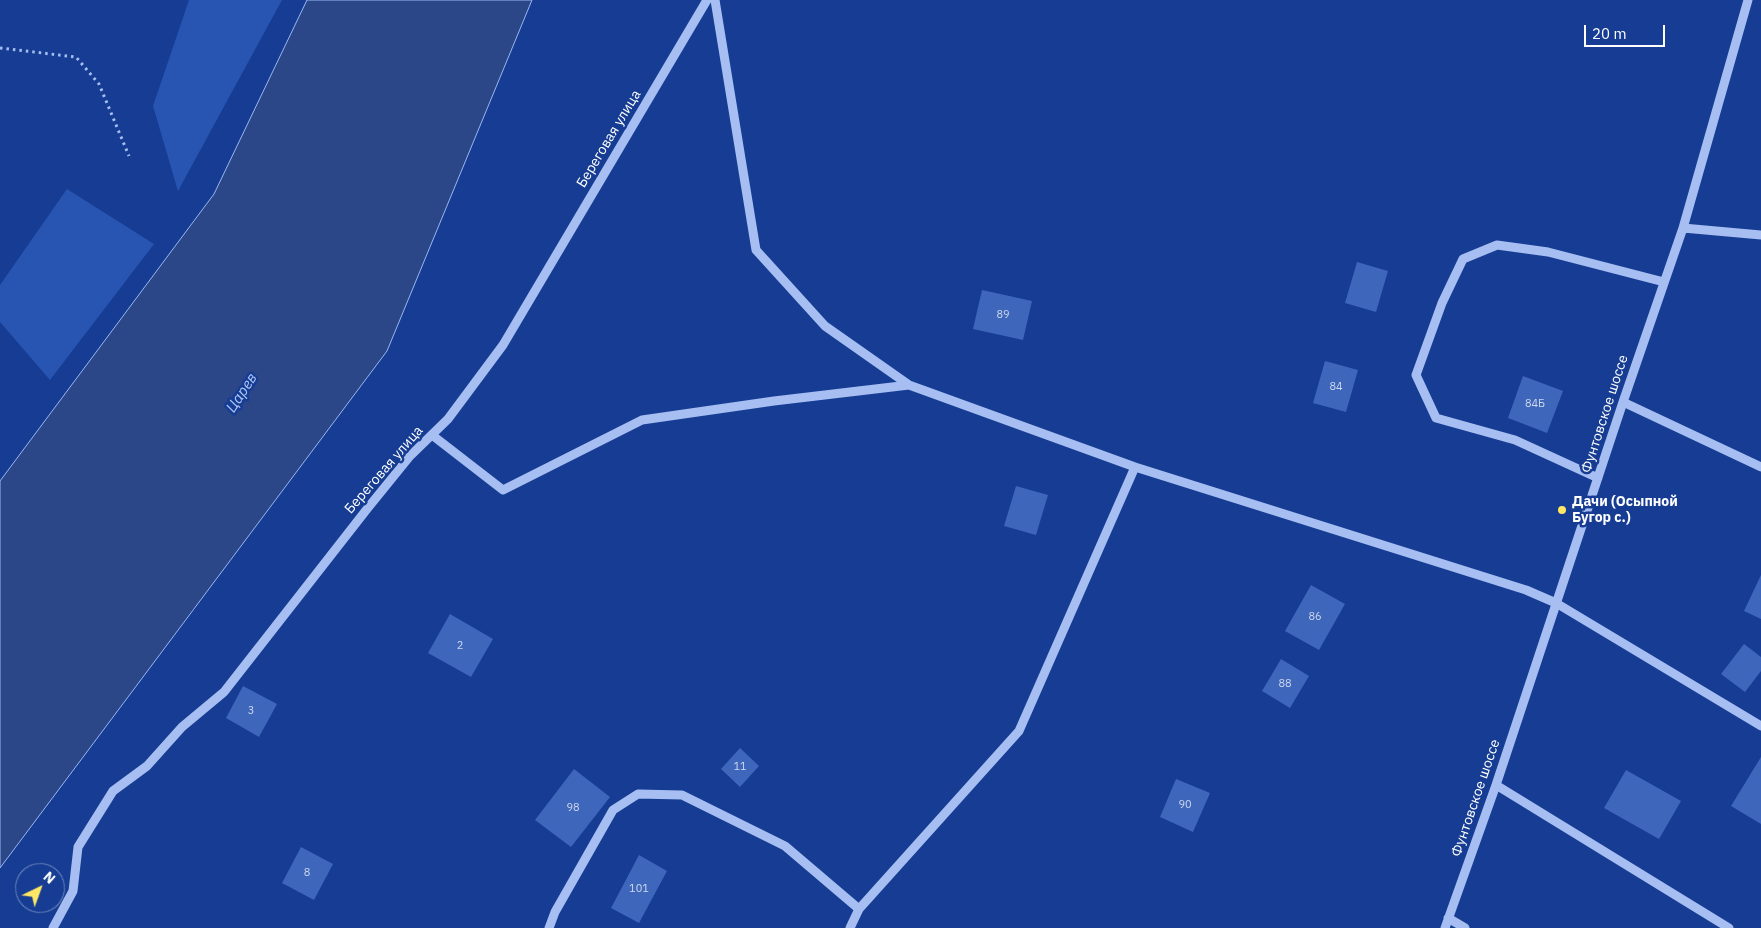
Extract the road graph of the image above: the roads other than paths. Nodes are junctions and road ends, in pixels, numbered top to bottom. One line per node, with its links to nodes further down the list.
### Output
1 (707, 0): 9 (street, Береговая улица)
2 (715, 0): 7 (street)
3 (1748, 0): 4 (street, Фунтовское шоссе)
4 (1683, 228): 5 (street); 6 (street, Фунтовское шоссе)
5 (1761, 235)
6 (1664, 282): 8 (street, Фунтовское шоссе); 12 (street)
7 (909, 385): 9 (street); 10 (street)
8 (1623, 402): 11 (street); 12 (street, Фунтовское шоссе)
9 (432, 435): 18 (street, Береговая улица)
10 (1135, 467): 13 (street); 16 (street)
11 (1761, 467)
12 (1598, 478): 13 (street, Фунтовское шоссе)
13 (1556, 603): 14 (street); 15 (street, Фунтовское шоссе)
14 (1761, 726)
15 (1496, 785): 17 (street, Фунтовское шоссе); 23 (street)
16 (859, 909): 19 (street); 20 (street)
17 (1448, 918): 21 (street, Фунтовское шоссе); 22 (street)
18 (53, 928)
19 (549, 928)
20 (850, 928)
21 (1445, 928)
22 (1465, 928)
23 (1729, 928)

